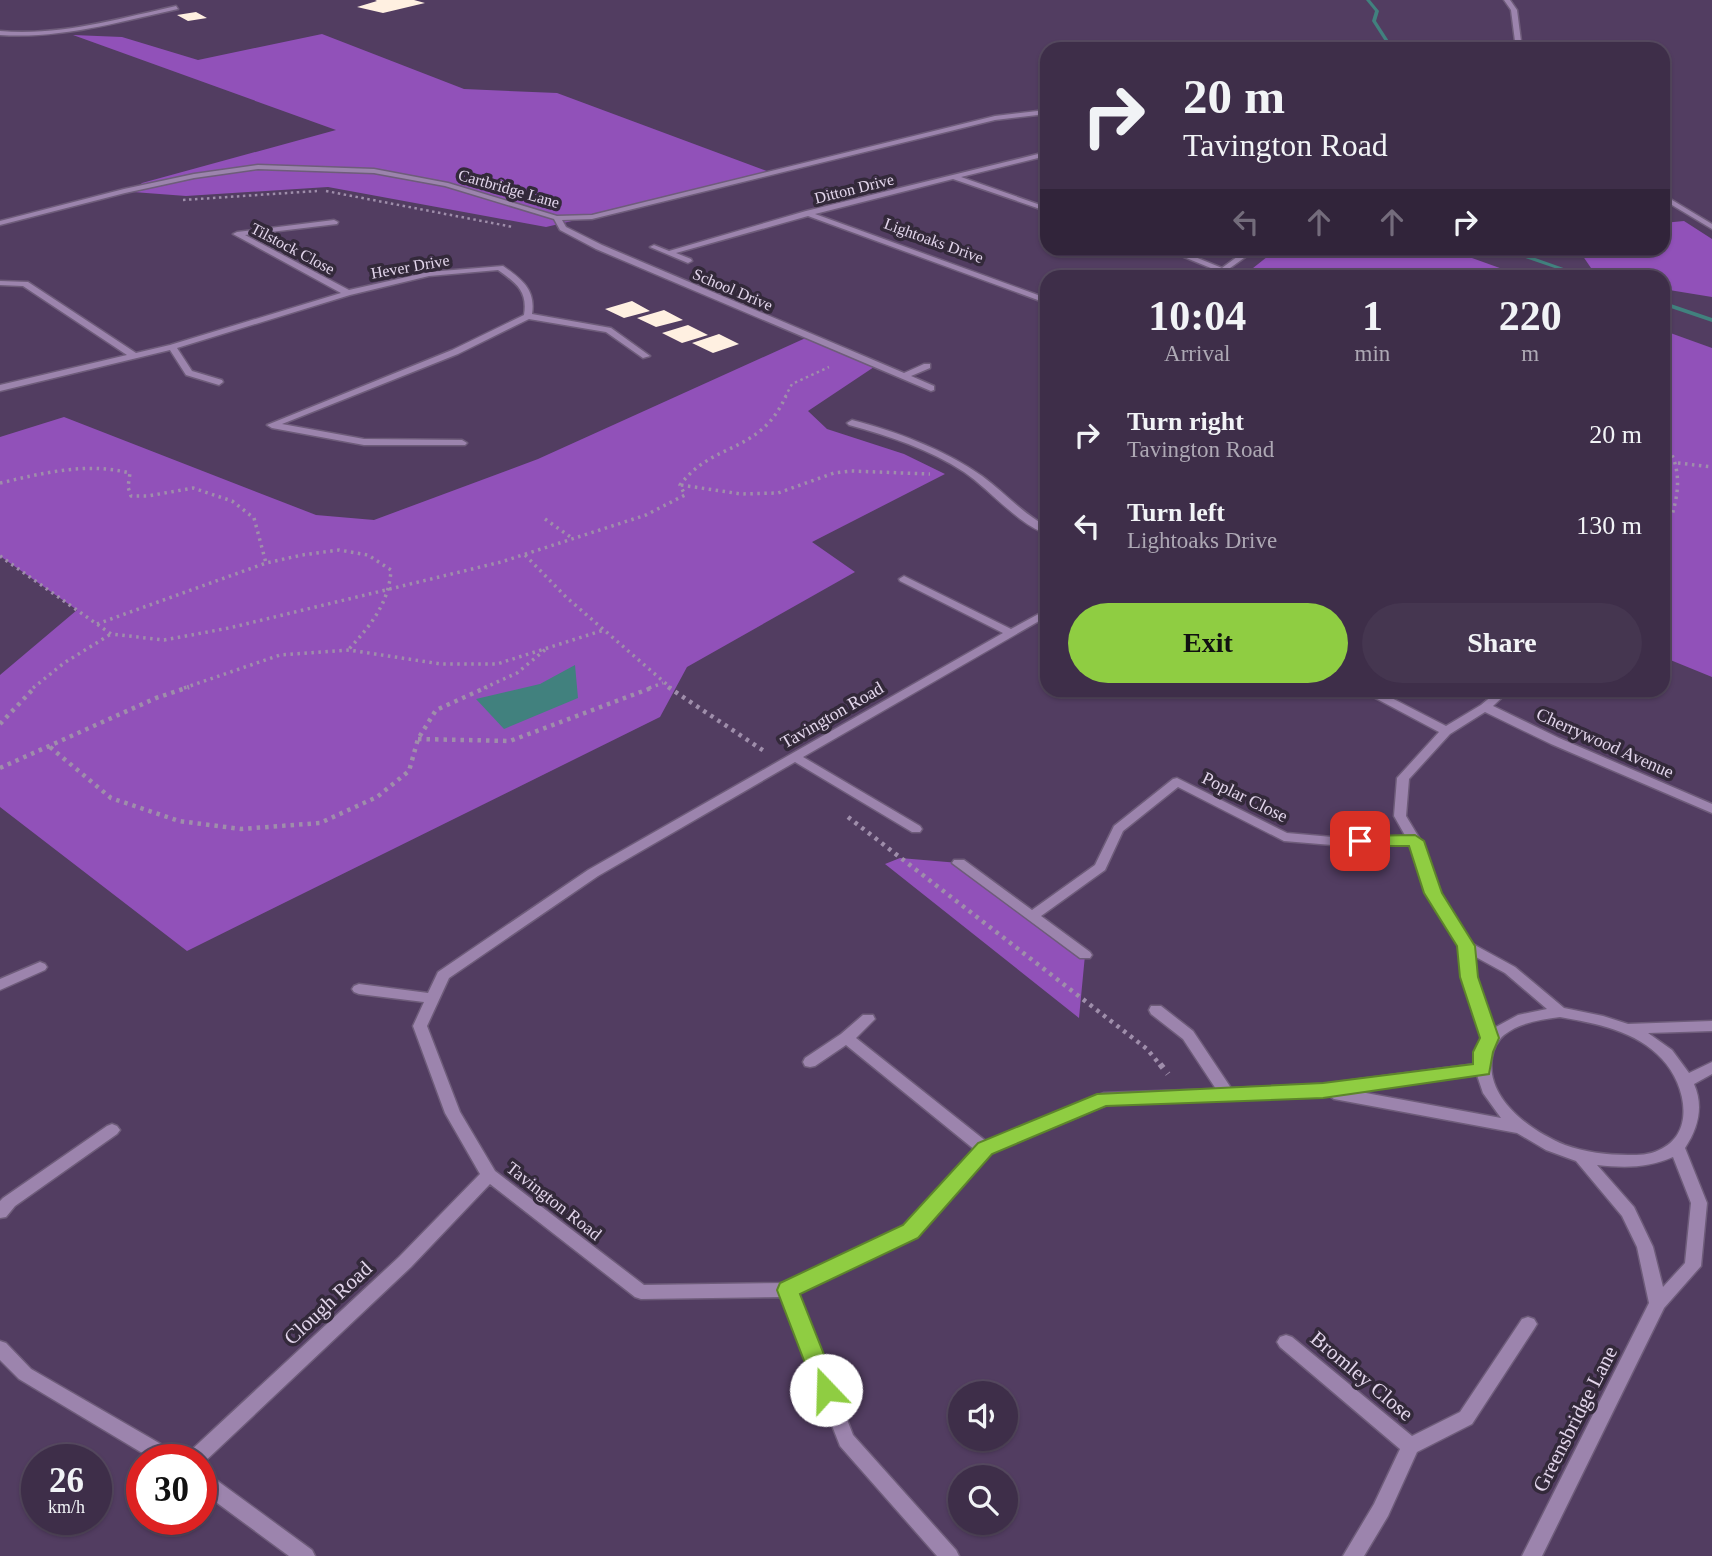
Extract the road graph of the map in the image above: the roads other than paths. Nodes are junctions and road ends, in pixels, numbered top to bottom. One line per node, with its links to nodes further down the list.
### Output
1 (1507, 0): 4 (street)
2 (176, 8): 3 (street)
3 (0, 33)
4 (1518, 42)
5 (1040, 113): 11 (street, Cartbridge Lane)
6 (1040, 157): 7 (street, Ditton Drive)
7 (955, 178): 9 (street); 10 (street, Ditton Drive)
8 (1670, 203): 14 (street)
9 (1040, 207)
10 (809, 213): 16 (street, Ditton Drive); 24 (street, Lightoaks Drive)
11 (557, 218): 13 (street, Cartbridge Lane); 30 (street, School Drive)
12 (334, 222): 23 (street, Tilstock Close)
13 (0, 223)
14 (1712, 227)
15 (654, 247): 16 (street)
16 (669, 253): 19 (street)
17 (1182, 256): 20 (street)
18 (1245, 256): 21 (street)
19 (688, 261)
20 (1212, 270)
21 (1226, 270)
22 (0, 283): 27 (street)
23 (348, 293): 25 (street, Hever Drive); 26 (street, Hever Drive)
24 (1040, 299)
25 (528, 317): 28 (street); 35 (street)
26 (173, 347): 27 (street, Hever Drive); 31 (street)
27 (133, 355): 32 (street, Hever Drive)
28 (646, 356)
29 (927, 366): 30 (street)
30 (904, 376): 33 (street, School Drive)
31 (219, 382)
32 (0, 388)
33 (931, 388)
34 (852, 423): 36 (street)
35 (462, 443)
36 (1040, 526)
37 (904, 579): 39 (street)
38 (1040, 616): 39 (street, Tavington Road)
39 (1011, 633): 44 (street, Tavington Road)
40 (1381, 697): 43 (street)
41 (1497, 697): 42 (street)
42 (1485, 707): 43 (street); 45 (street, Cherrywood Avenue)
43 (1446, 731): 47 (street)
44 (790, 761): 46 (street); 55 (street, Tavington Road)
45 (1712, 809)
46 (916, 829)
47 (1415, 841): 49 (street, Poplar Close); 50 (street)
48 (959, 863): 49 (street)
49 (1032, 916): 51 (street)
50 (1466, 946): 57 (street); 62 (street)
51 (1085, 955)
52 (40, 967): 53 (street)
53 (0, 985)
54 (359, 989): 55 (street)
55 (432, 998): 74 (street, Tavington Road)
56 (1156, 1010): 68 (street)
57 (1560, 1012): 60 (street); 62 (street)
58 (868, 1019): 61 (street)
59 (1712, 1027): 60 (street)
60 (1629, 1029): 66 (street)
61 (846, 1038): 63 (street); 72 (street)
62 (1490, 1038): 65 (street)
63 (810, 1062)
64 (1712, 1067): 66 (street)
65 (1482, 1069): 67 (street, Tavington Road); 69 (street)
66 (1688, 1080): 71 (street)
67 (1323, 1090): 68 (street, Tavington Road); 69 (street, Tavington Road)
68 (1228, 1095): 72 (street, Tavington Road)
69 (1522, 1128): 73 (street)
70 (112, 1130): 75 (street)
71 (1677, 1147): 73 (street); 77 (street, Greensbridge Lane)
72 (985, 1149): 76 (street, Tavington Road)
73 (1582, 1157): 77 (street)
74 (489, 1175): 76 (street, Tavington Road); 82 (street, Clough Road)
75 (0, 1212)
76 (788, 1290): 86 (street)
77 (1658, 1303): 88 (street, Greensbridge Lane)
78 (1528, 1324): 83 (street)
79 (1286, 1342): 83 (street, Bromley Close)
80 (0, 1348): 81 (street)
81 (144, 1444)
82 (211, 1444)
83 (1410, 1446): 87 (street, Bromley Close)
84 (217, 1492): 85 (street)
85 (305, 1556)
86 (949, 1556)
87 (1353, 1556)
88 (1532, 1556)

